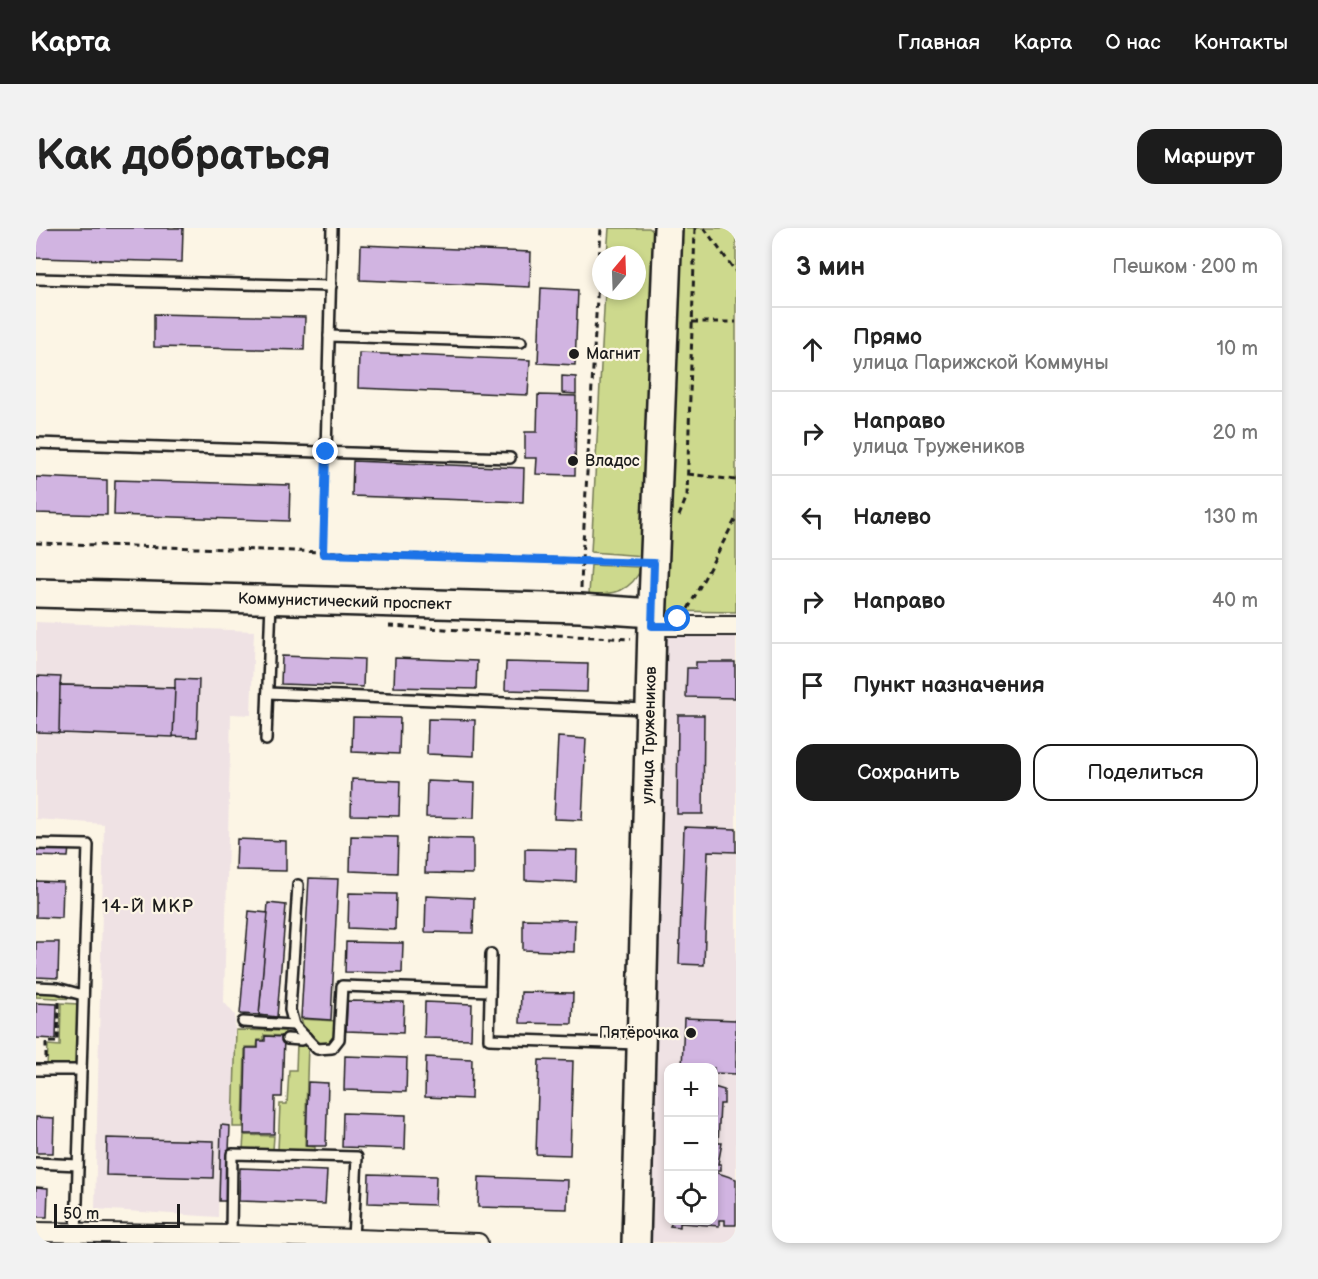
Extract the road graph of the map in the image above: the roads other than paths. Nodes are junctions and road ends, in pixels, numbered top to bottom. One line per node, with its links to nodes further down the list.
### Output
1 (332, 228): 4 (lane)
2 (668, 228): 12 (main road, улица Тружеников)
3 (36, 279): 4 (lane)
4 (331, 286): 5 (lane)
5 (329, 336): 6 (lane); 8 (lane)
6 (521, 342)
7 (36, 443): 8 (lane)
8 (326, 452): 9 (lane)
9 (510, 458)
10 (36, 593): 11 (main road, Коммунистический проспект)
11 (271, 599): 12 (main road, Коммунистический проспект); 14 (lane)
12 (658, 626): 13 (street); 15 (main road, улица Тружеников)
13 (736, 626)
14 (268, 693): 15 (lane); 16 (lane)
15 (650, 709): 27 (main road, улица Тружеников)
16 (266, 740)
17 (36, 844): 22 (lane)
18 (298, 885): 24 (lane)
19 (491, 954): 21 (lane)
20 (36, 987): 22 (lane)
21 (490, 991): 25 (lane); 27 (lane)
22 (83, 995): 29 (lane)
23 (243, 1022): 24 (lane)
24 (294, 1025): 25 (lane)
25 (306, 1037): 26 (lane)
26 (287, 1039)
27 (641, 1044): 37 (main road, улица Тружеников)
28 (41, 1070): 29 (lane)
29 (81, 1070): 31 (lane)
30 (36, 1163): 31 (lane)
31 (78, 1165): 33 (lane)
32 (36, 1232): 33 (street)
33 (76, 1234): 34 (street)
34 (231, 1235): 35 (street); 35 (lane)
35 (353, 1239): 36 (street)
36 (478, 1243)
37 (636, 1243)

